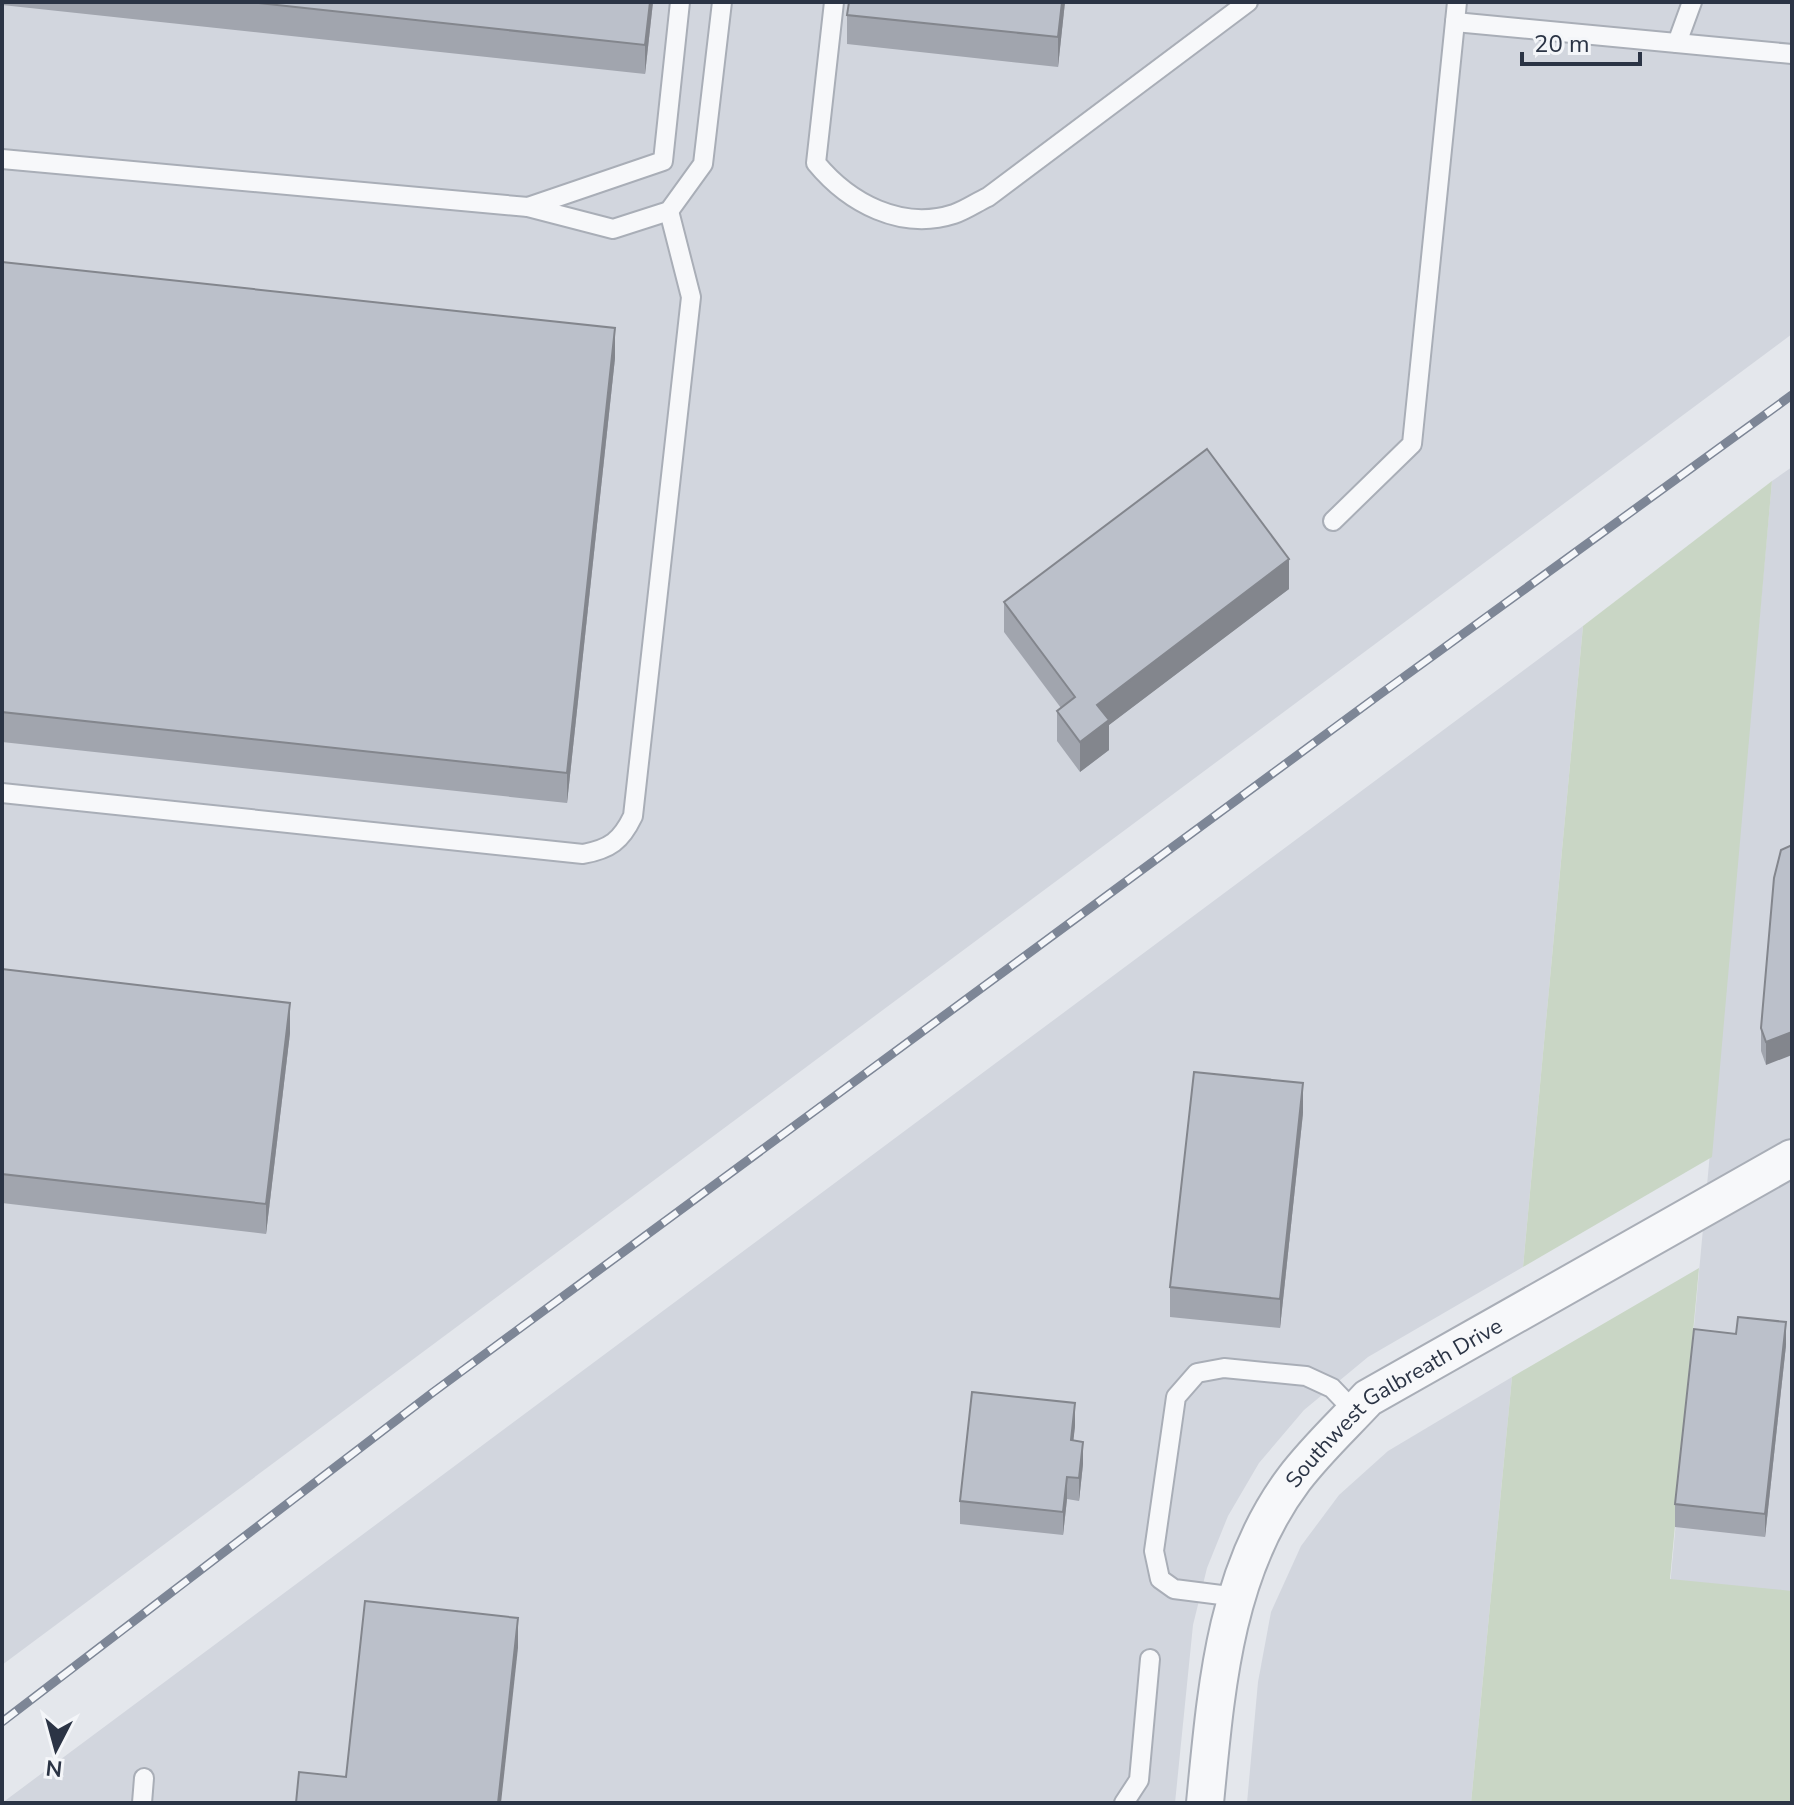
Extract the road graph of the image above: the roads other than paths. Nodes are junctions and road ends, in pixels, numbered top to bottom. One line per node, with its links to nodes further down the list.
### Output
1 (680, 2): 11 (lane)
2 (722, 2): 12 (lane)
3 (834, 2): 4 (lane)
4 (1248, 2)
5 (1457, 2): 7 (lane)
6 (1692, 2): 8 (lane)
7 (1455, 22): 8 (lane); 13 (lane)
8 (1677, 43): 9 (lane)
9 (1792, 54)
10 (2, 159): 11 (lane)
11 (528, 207): 12 (lane)
12 (669, 211): 14 (lane)
13 (1333, 521)
14 (2, 793)
15 (1792, 1158): 16 (street, Southwest Galbreath Drive)
16 (1355, 1412): 17 (street, Southwest Galbreath Drive); 17 (lane)
17 (1237, 1597): 22 (street, Southwest Galbreath Drive)
18 (1150, 1659): 21 (lane)
19 (144, 1778): 20 (lane)
20 (142, 1803)
21 (1124, 1803)
22 (1205, 1803)

